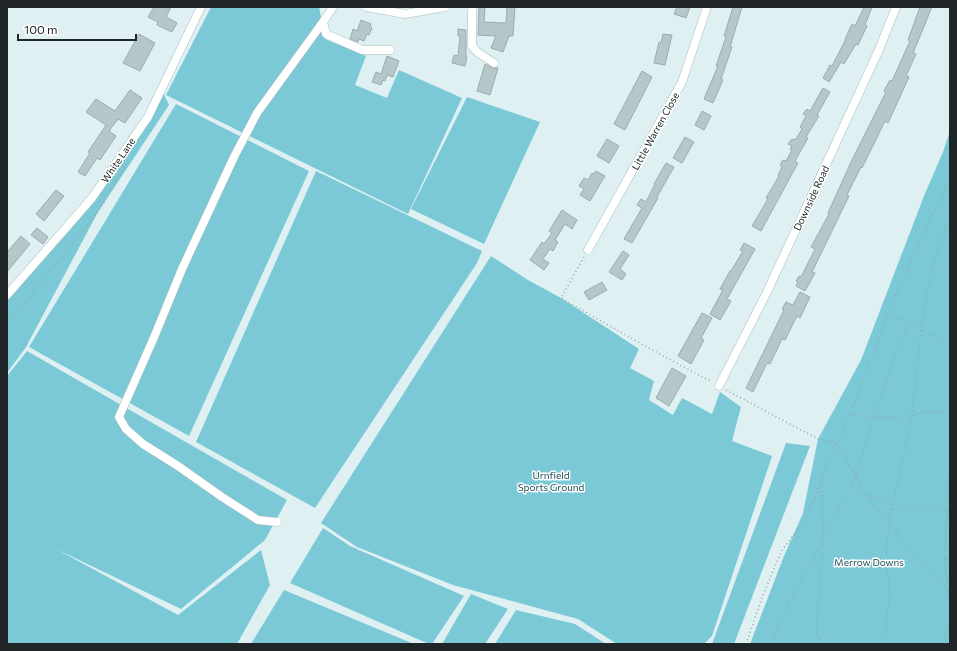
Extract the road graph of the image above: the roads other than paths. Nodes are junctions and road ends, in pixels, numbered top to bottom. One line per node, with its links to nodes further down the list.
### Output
1 (201, 7): 12 (street, White Lane)
2 (333, 7): 8 (street)
3 (367, 7): 4 (street)
4 (445, 7)
5 (474, 7): 10 (street)
6 (707, 7): 11 (street, Little Warren Close)
7 (896, 7): 13 (street, Downside Road)
8 (323, 22): 9 (street); 14 (street)
9 (390, 50)
10 (494, 63)
11 (588, 250)
12 (7, 295)
13 (719, 386)
14 (277, 522)

